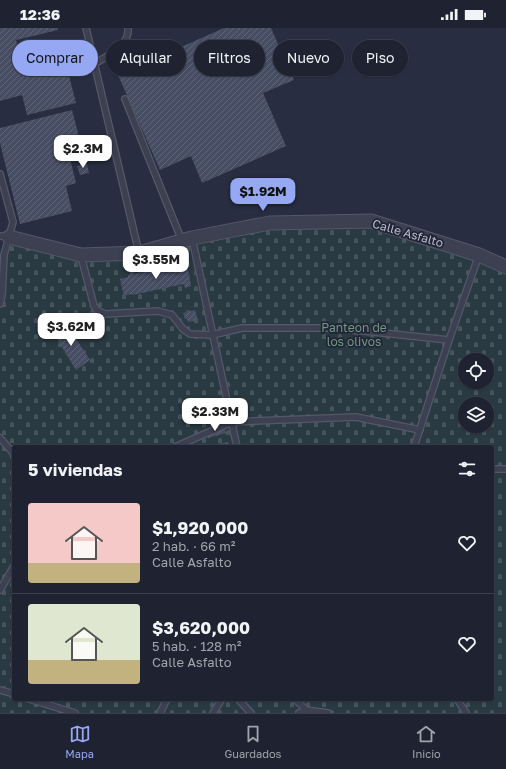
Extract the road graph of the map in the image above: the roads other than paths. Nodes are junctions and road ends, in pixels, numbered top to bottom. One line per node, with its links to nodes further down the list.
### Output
1 (86, 28): 3 (lane)
2 (128, 28): 4 (lane)
3 (89, 40)
4 (98, 62)
5 (97, 76): 10 (lane)
6 (125, 99): 9 (lane)
7 (0, 174): 8 (lane)
8 (4, 236): 11 (street, Calle Asfalto); 14 (lane)
9 (187, 240): 10 (street, Calle Asfalto); 12 (street, Calle Asfalto); 15 (lane)
10 (139, 253): 11 (street, Calle Asfalto)
11 (81, 255): 15 (lane)
12 (479, 255): 13 (street, Calle Asfalto); 16 (lane)
13 (506, 267)
14 (0, 304)
15 (212, 335): 16 (lane); 17 (lane)
16 (448, 340): 18 (lane)
17 (232, 422): 18 (lane); 20 (lane); 21 (lane)
18 (420, 430): 22 (lane)
19 (0, 438): 23 (lane)
20 (180, 445)
21 (237, 445)
22 (415, 445)
23 (12, 452)
24 (494, 469): 25 (lane)
25 (506, 469)
26 (12, 569): 27 (lane)
27 (0, 590)
28 (0, 690): 29 (lane)
29 (12, 693)
30 (35, 701): 37 (lane)
31 (166, 701): 38 (lane)
32 (221, 701): 39 (lane)
33 (240, 701): 40 (lane)
34 (297, 701): 36 (lane)
35 (458, 701): 43 (lane)
36 (306, 710): 41 (lane); 42 (lane)
37 (74, 713)
38 (160, 713)
39 (213, 713)
40 (252, 713)
41 (299, 713)
42 (328, 713)
43 (466, 713)

